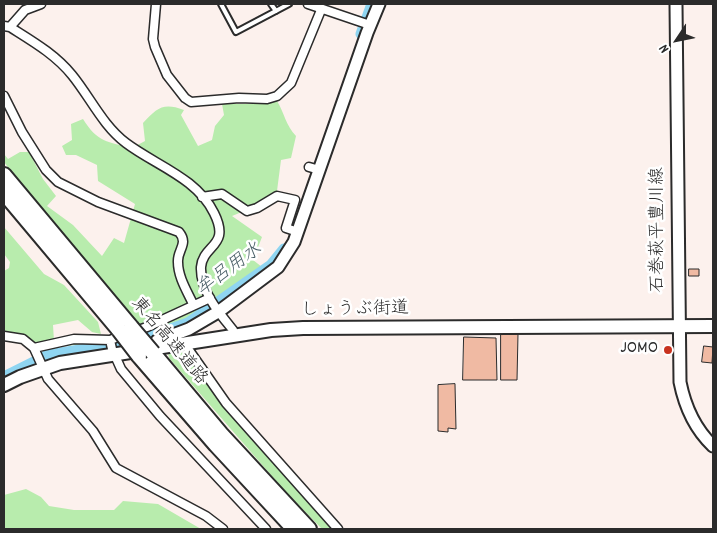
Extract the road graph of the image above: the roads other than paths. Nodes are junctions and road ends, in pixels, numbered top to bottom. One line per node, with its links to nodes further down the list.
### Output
1 (41, 4): 9 (street)
2 (156, 4): 10 (street)
3 (220, 4): 11 (lane)
4 (272, 4): 11 (lane)
5 (289, 4): 11 (lane)
6 (307, 4): 10 (street)
7 (380, 4): 18 (main road)
8 (676, 4): 23 (main road, 石巻萩平豊川線)
9 (27, 6): 13 (street)
10 (322, 10): 12 (street)
11 (276, 11)
12 (363, 23)
13 (7, 26): 17 (street)
14 (4, 96): 20 (street)
15 (4, 175): 26 (highway, 東名高速道路)
16 (4, 193): 26 (highway, 東名高速道路)
17 (202, 197): 18 (street); 19 (street)
18 (294, 231): 21 (main road)
19 (210, 299): 20 (street); 21 (street)
20 (193, 304): 26 (street)
21 (217, 311): 24 (street); 29 (main road)
22 (713, 326): 23 (main road, しょうぶ街道)
23 (678, 327): 24 (main road, しょうぶ街道); 32 (main road, 石巻萩平豊川線)
24 (234, 335): 27 (main road, しょうぶ街道)
25 (4, 336): 28 (street)
26 (116, 340): 28 (street); 29 (highway, 東名高速道路, bridge); 29 (main road, しょうぶ街道); 30 (main road, しょうぶ街道); 34 (street)
27 (184, 343): 29 (main road, しょうぶ街道); 37 (street)
28 (35, 350): 30 (street)
29 (150, 352): 35 (highway, 東名高速道路); 36 (highway, 東名高速道路)
30 (41, 366): 31 (main road, しょうぶ街道); 33 (street)
31 (4, 385)
32 (713, 446)
33 (223, 529)
34 (266, 529)
35 (294, 529)
36 (309, 529)
37 (338, 529)

